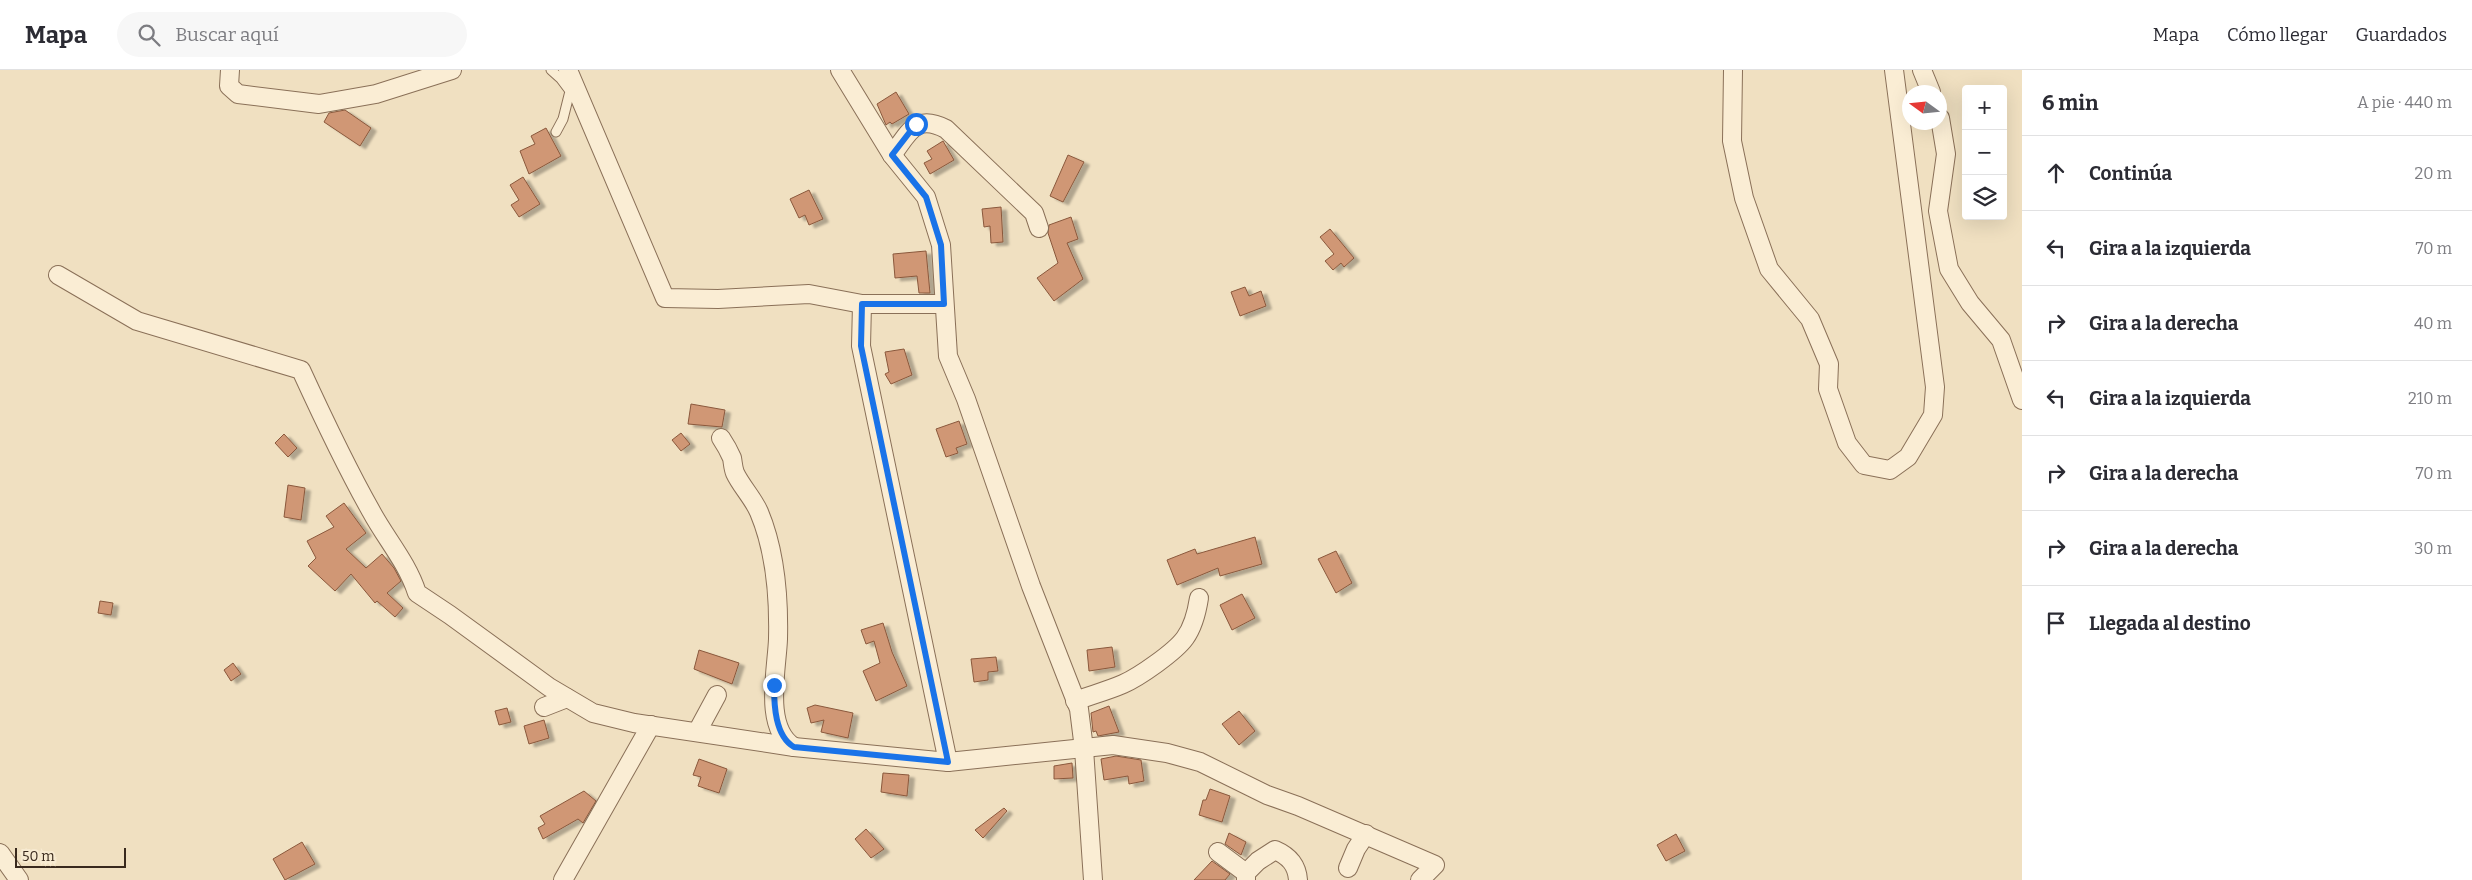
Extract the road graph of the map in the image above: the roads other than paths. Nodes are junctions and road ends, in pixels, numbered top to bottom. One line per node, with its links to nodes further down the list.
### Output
1 (230, 70): 2 (street)
2 (452, 70)
3 (550, 70): 11 (lane)
4 (568, 70): 15 (street)
5 (840, 70): 12 (street)
6 (1734, 70): 7 (street)
7 (1894, 70)
8 (1922, 70): 9 (street)
9 (1928, 85)
10 (1942, 130): 17 (street)
11 (556, 132)
12 (892, 155): 13 (street); 16 (street)
13 (1039, 228)
14 (58, 275): 21 (street)
15 (862, 304): 16 (street); 28 (street)
16 (944, 304): 22 (street)
17 (2022, 400)
18 (721, 438): 26 (street)
19 (1199, 598): 22 (street)
20 (717, 695): 25 (street)
21 (568, 698): 23 (street); 24 (street)
22 (1075, 702): 27 (street)
23 (544, 708)
24 (652, 725): 25 (street); 35 (street)
25 (697, 732): 26 (street)
26 (794, 747): 28 (street)
27 (1084, 749): 28 (street); 29 (street); 36 (street)
28 (948, 762)
29 (1366, 834): 32 (street); 38 (street)
30 (1218, 852): 33 (street)
31 (0, 853): 34 (street)
32 (1348, 868)
33 (1246, 876): 37 (street)
34 (19, 880)
35 (563, 880)
36 (1093, 880)
37 (1298, 880)
38 (1420, 880)

